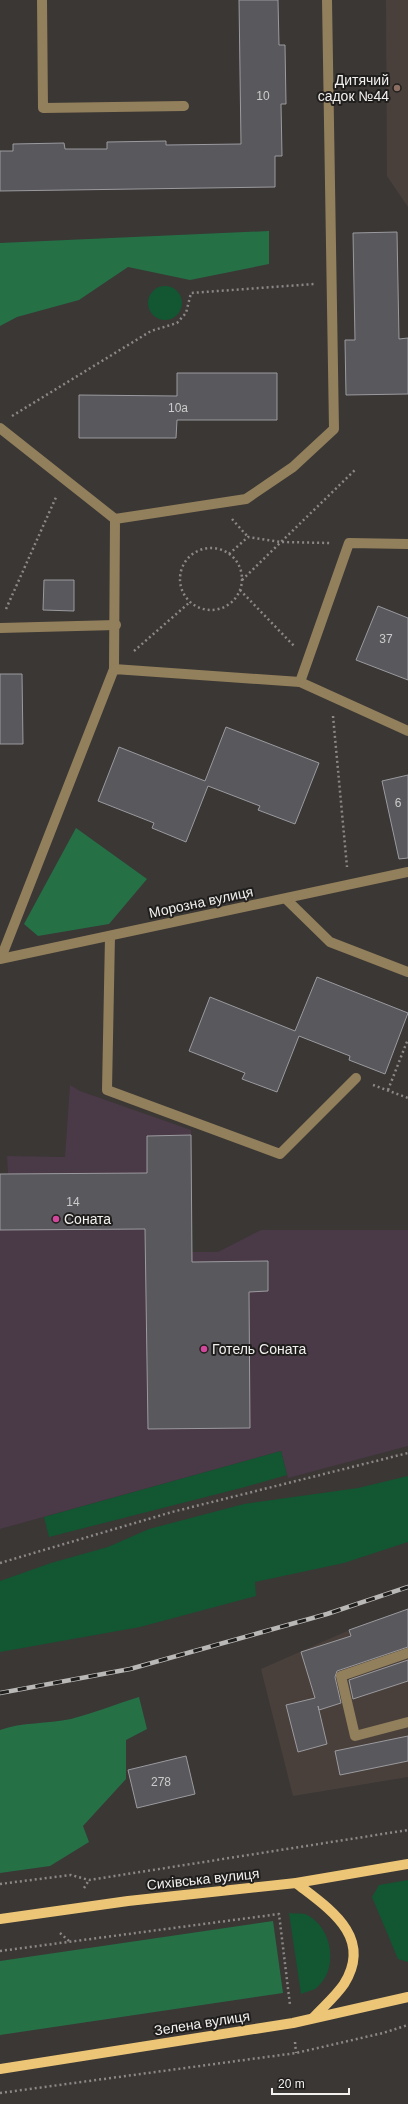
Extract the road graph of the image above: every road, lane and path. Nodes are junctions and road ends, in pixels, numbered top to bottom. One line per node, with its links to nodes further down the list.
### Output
1 (42, 0): 3 (street)
2 (327, 0): 4 (street)
3 (184, 106)
4 (332, 283): 5 (path); 9 (street)
5 (7, 420)
6 (0, 428): 8 (street)
7 (356, 469): 10 (path)
8 (64, 479): 9 (street); 17 (path)
9 (115, 519): 18 (street)
10 (281, 542): 11 (path); 13 (path); 14 (path)
11 (349, 543): 12 (street); 20 (street)
12 (408, 544)
13 (228, 554): 14 (path); 16 (path)
14 (242, 580): 15 (path)
15 (240, 590): 16 (path); 20 (path)
16 (190, 602): 21 (path)
17 (3, 615)
18 (116, 625): 19 (street); 21 (street)
19 (0, 628)
20 (308, 659): 22 (street)
21 (114, 669): 22 (street); 29 (street)
22 (300, 682): 23 (street)
23 (332, 696): 24 (street); 26 (path)
24 (408, 731)
25 (408, 872): 26 (street, Морозна вулиця)
26 (349, 885): 27 (street, Морозна вулиця)
27 (286, 899): 28 (street, Морозна вулиця); 30 (street)
28 (110, 936): 29 (street, Морозна вулиця); 32 (street)
29 (1, 959)
30 (408, 972)
31 (408, 1039): 33 (path)
32 (356, 1078): 33 (path)
33 (388, 1090): 34 (path)
34 (408, 1098)
35 (408, 1454): 36 (path)
36 (0, 1563)
37 (408, 1654): 38 (street)
38 (408, 1722)
39 (408, 1830): 42 (path)
40 (408, 1864): 41 (main road, Сихівська вулиця)
41 (296, 1883): 43 (main road, Сихівська вулиця); 49 (main road)
42 (1, 1885)
43 (0, 1919)
44 (60, 1933): 45 (path)
45 (70, 1942): 46 (path); 47 (path)
46 (0, 1951)
47 (289, 1996)
48 (408, 1997): 49 (main road, Зелена вулиця)
49 (314, 2018): 51 (main road, Зелена вулиця)
50 (408, 2025): 52 (path)
51 (0, 2069)
52 (0, 2093)

